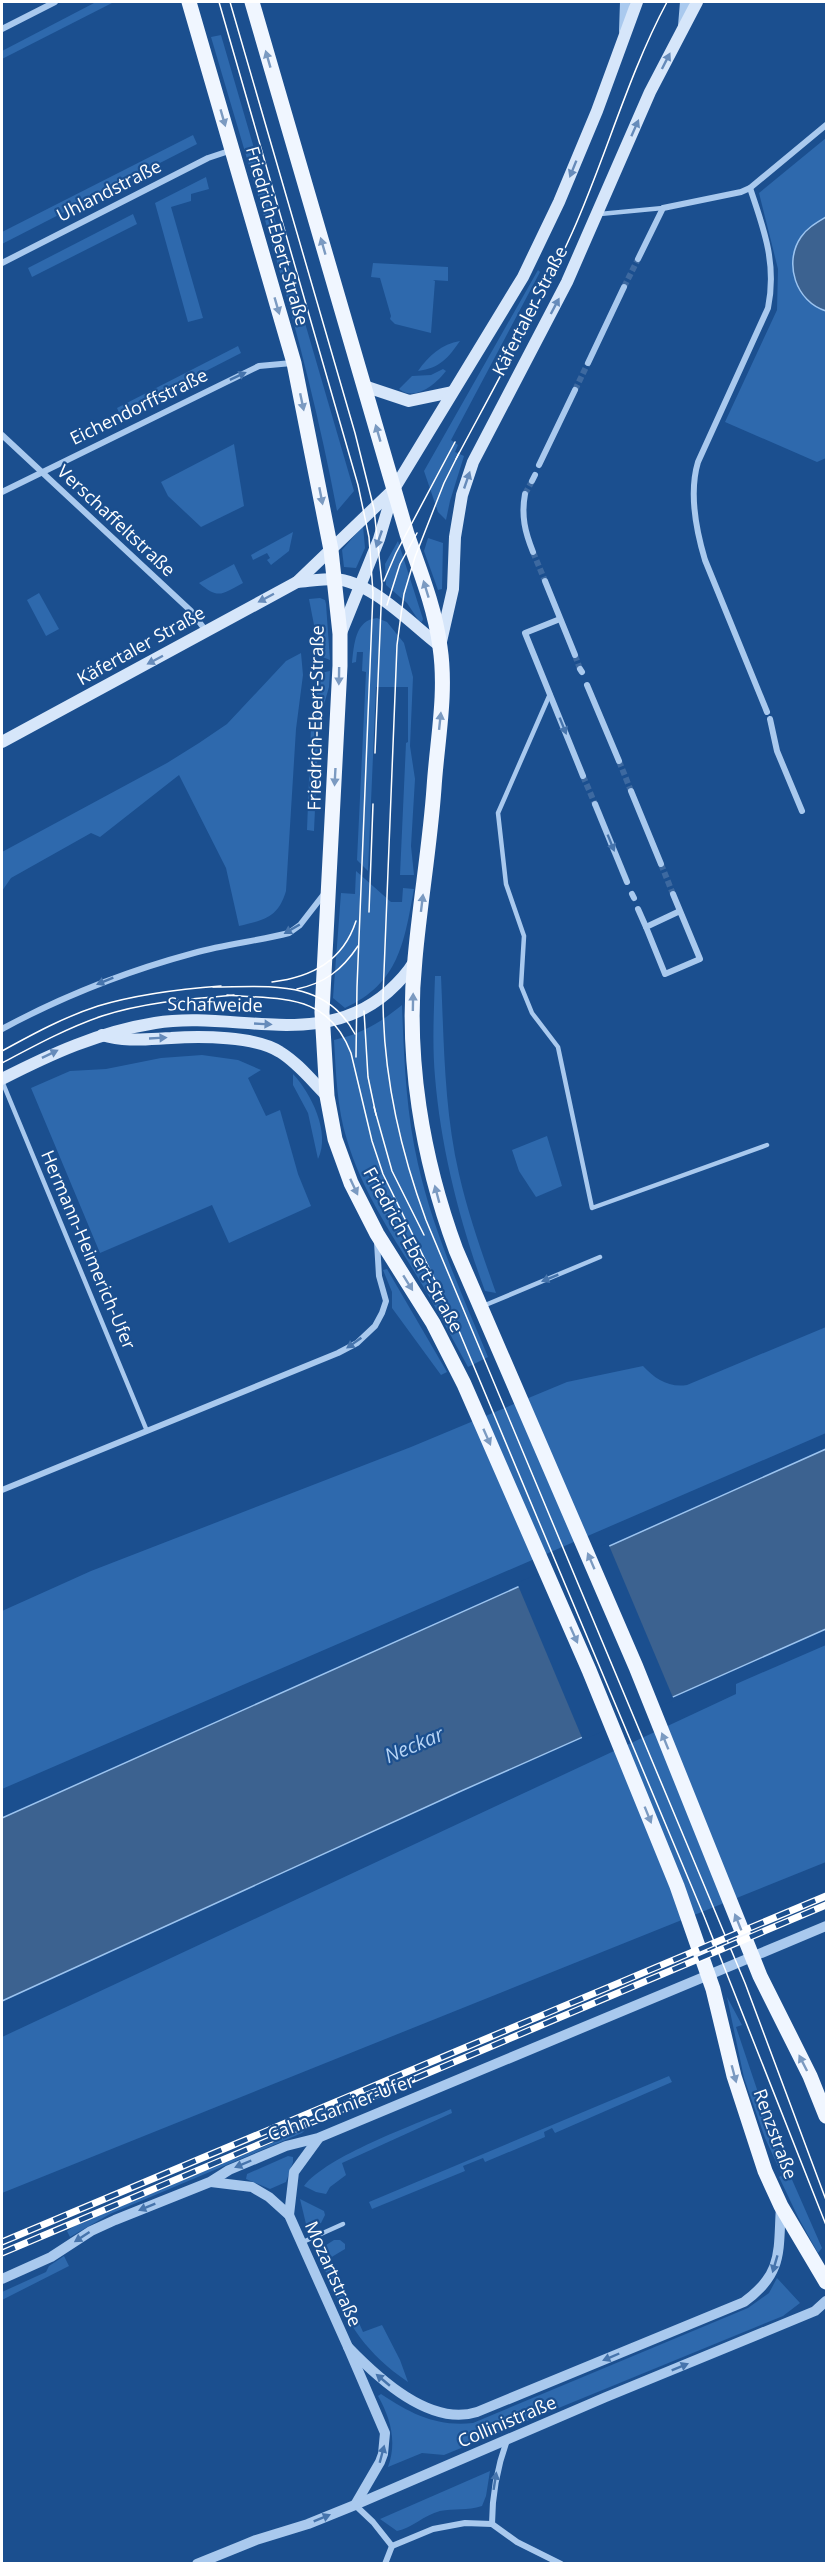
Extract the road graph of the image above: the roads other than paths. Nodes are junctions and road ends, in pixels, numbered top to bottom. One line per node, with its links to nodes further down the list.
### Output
1 (55, 2): 8 (street)
2 (189, 2): 12 (main road, Friedrich-Ebert-Straße, one-way to 12)
3 (252, 2): 21 (main road, Friedrich-Ebert-Straße, one-way to 3)
4 (625, 2): 10 (street, Käfertaler Straße)
5 (637, 2): 10 (main road, Käfertaler Straße)
6 (685, 2): 9 (street, Käfertaler Straße)
7 (697, 2): 9 (main road)
8 (2, 29)
9 (683, 29): 15 (main road, Käfertaler Straße, one-way to 9)
10 (624, 36): 23 (main road, Käfertaler Straße, one-way to 23)
11 (826, 125): 13 (street)
12 (233, 150): 17 (street, Uhlandstraße); 19 (main road, Friedrich-Ebert-Straße, one-way to 19)
13 (750, 188): 14 (street); 48 (street)
14 (663, 208): 15 (lane); 16 (street)
15 (597, 214): 39 (main road, Käfertaler Straße, one-way to 15)
16 (638, 259)
17 (2, 263)
18 (624, 287): 20 (street)
19 (294, 363): 26 (street, Eichendorffstraße, one-way to 19); 30 (main road, Friedrich-Ebert-Straße, one-way to 30)
20 (588, 363)
21 (364, 386): 23 (main road); 27 (main road, Friedrich-Ebert-Straße, one-way to 21)
22 (575, 390): 25 (street)
23 (452, 393): 27 (main road, Käfertaler Straße)
24 (2, 435): 26 (street, Verschaffeltstraße)
25 (539, 465)
26 (41, 472): 28 (street, Eichendorffstraße); 37 (street, Verschaffeltstraße)
27 (394, 489): 30 (main road, Käfertaler Straße); 35 (main road, one-way to 35); 39 (main road, Friedrich-Ebert-Straße, one-way to 27)
28 (2, 492)
29 (525, 494): 31 (street)
30 (331, 550): 32 (main road, Friedrich-Ebert-Straße); 34 (main road, Käfertaler Straße)
31 (533, 552)
32 (334, 579): 34 (main road, Käfertaler Straße); 35 (main road); 38 (main road, Friedrich-Ebert-Straße)
33 (544, 581): 36 (street)
34 (297, 582): 37 (main road, Käfertaler Straße, one-way to 37)
35 (359, 586): 38 (main road); 39 (main road)
36 (560, 619): 40 (street); 42 (street)
37 (206, 632): 43 (main road, Käfertaler Straße, one-way to 43)
38 (340, 634): 51 (main road, Friedrich-Ebert-Straße, one-way to 51)
39 (440, 646): 56 (main road, Friedrich-Ebert-Straße, one-way to 39)
40 (575, 655)
41 (587, 685): 44 (street)
42 (550, 694): 45 (street, one-way to 45); 62 (lane)
43 (2, 742)
44 (619, 761)
45 (583, 776)
46 (631, 790): 49 (street)
47 (595, 804): 50 (street, one-way to 50)
48 (802, 811)
49 (661, 864)
50 (627, 882)
51 (330, 886): 57 (main road, Friedrich-Ebert-Straße); 58 (street, one-way to 58)
52 (673, 894): 54 (street)
53 (638, 909): 55 (street)
54 (680, 911): 55 (street); 55 (street)
55 (646, 927)
56 (415, 961): 57 (main road, Schafweide); 65 (main road, Friedrich-Ebert-Straße, one-way to 56)
57 (322, 1023): 59 (main road, Schafweide, one-way to 57); 61 (main road, Friedrich-Ebert-Straße)
58 (2, 1029)
59 (101, 1034): 60 (main road, Schafweide, one-way to 59); 61 (main road, one-way to 61)
60 (2, 1080): 66 (lane, Hermann-Heimerich-Ufer)
61 (327, 1096): 63 (main road, Friedrich-Ebert-Straße, one-way to 63)
62 (767, 1145)
63 (377, 1234): 66 (street, one-way to 66); 69 (main road, Friedrich-Ebert-Straße, one-way to 69)
64 (600, 1257): 65 (lane, one-way to 65)
65 (480, 1307): 70 (main road, Friedrich-Ebert-Straße, one-way to 65)
66 (147, 1431): 67 (street)
67 (2, 1490)
68 (826, 1926): 71 (street, Cahn-Garnier-Ufer)
69 (713, 1989): 73 (main road, Renzstraße, one-way to 73)
70 (826, 2116)
71 (318, 2138): 72 (street, Cahn-Garnier-Ufer, one-way to 72); 74 (street, Mozartstraße)
72 (210, 2182): 74 (street, Mozartstraße); 77 (street, Cahn-Garnier-Ufer, one-way to 77)
73 (781, 2206): 78 (main road, Renzstraße); 81 (street, Collinistraße, one-way to 81)
74 (289, 2215): 76 (street, Mozartstraße)
75 (343, 2224): 76 (lane)
76 (301, 2243): 80 (street, Mozartstraße)
77 (2, 2278)
78 (826, 2282)
79 (826, 2301): 82 (street, Collinistraße, one-way to 79)
80 (348, 2347): 81 (street, Mozartstraße, one-way to 80); 83 (street, Mozartstraße, one-way to 80)
81 (449, 2415)
82 (507, 2440): 83 (street, Collinistraße); 84 (street, one-way to 82)
83 (355, 2505): 85 (street); 86 (street, Collinistraße, one-way to 83)
84 (492, 2524): 85 (street); 88 (street)
85 (392, 2546): 87 (street)
86 (197, 2564)
87 (385, 2564)
88 (561, 2564)

